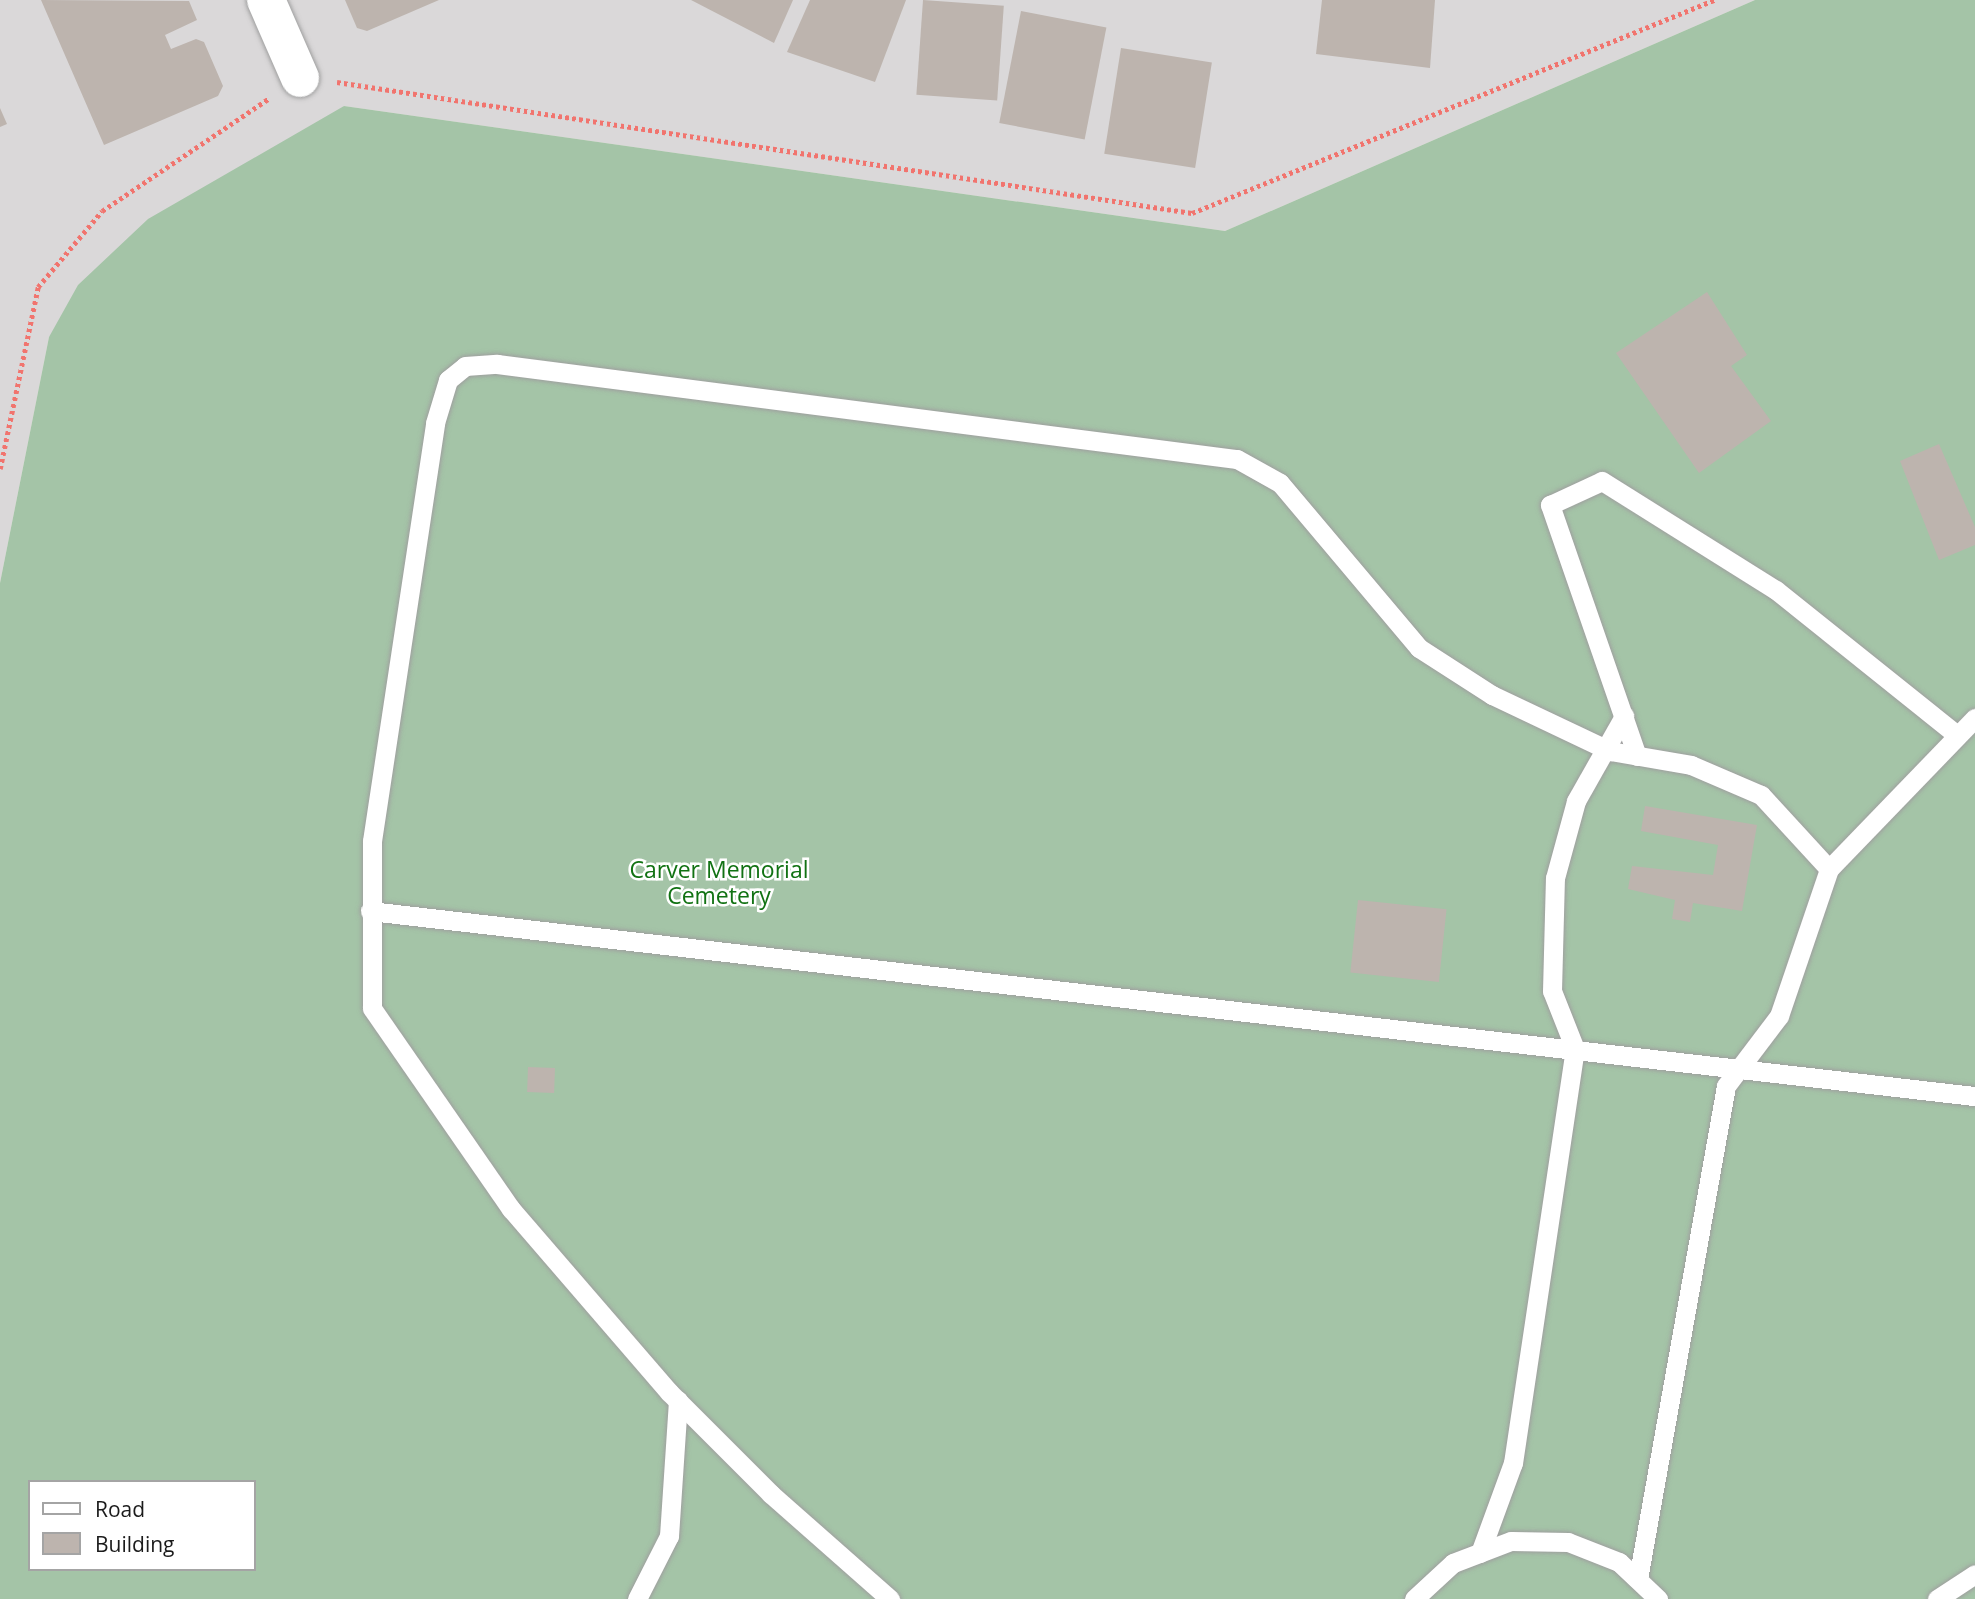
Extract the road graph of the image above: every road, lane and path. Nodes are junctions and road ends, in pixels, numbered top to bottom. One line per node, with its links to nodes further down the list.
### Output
1 (266, 0): 3 (street)
2 (1714, 0): 3 (path)
3 (300, 78): 4 (path)
4 (0, 469)
5 (1624, 716): 7 (lane); 8 (lane); 9 (lane)
6 (1975, 718): 7 (lane)
7 (1957, 735): 10 (lane)
8 (1610, 751): 9 (lane); 11 (lane); 12 (lane)
9 (1637, 756): 10 (lane)
10 (1829, 869): 13 (lane)
11 (370, 911): 12 (lane); 15 (lane)
12 (1575, 1049): 13 (lane); 16 (lane)
13 (1740, 1068): 14 (lane); 18 (lane)
14 (1975, 1096)
15 (678, 1400): 19 (lane); 20 (lane)
16 (1480, 1553): 18 (lane); 21 (lane)
17 (1975, 1574): 23 (lane)
18 (1638, 1579): 22 (lane)
19 (637, 1599)
20 (890, 1599)
21 (1414, 1599)
22 (1658, 1599)
23 (1937, 1599)

